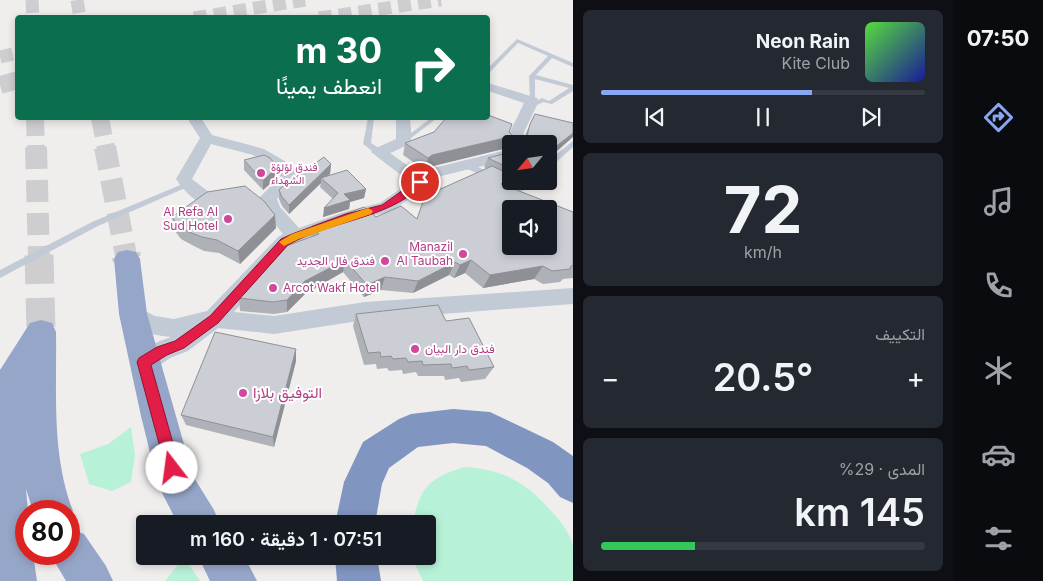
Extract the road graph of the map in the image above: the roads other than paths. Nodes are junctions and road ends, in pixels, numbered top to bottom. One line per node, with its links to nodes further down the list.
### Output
1 (551, 56): 2 (lane); 3 (lane); 4 (lane)
2 (573, 65)
3 (490, 69)
4 (532, 76): 6 (lane); 7 (lane)
5 (490, 88): 7 (street)
6 (573, 88): 7 (lane)
7 (532, 101): 14 (street)
8 (195, 120): 15 (street)
9 (371, 120): 18 (lane)
10 (403, 120): 16 (street)
11 (431, 120): 16 (lane)
12 (501, 126): 13 (street)
13 (512, 135)
14 (517, 135)
15 (207, 138): 24 (street); 25 (street)
16 (404, 141): 18 (street)
17 (573, 143): 20 (lane)
18 (379, 152): 23 (street)
19 (502, 156): 21 (street)
20 (558, 156)
21 (466, 165): 22 (lane); 23 (street)
22 (502, 181)
23 (420, 182): 26 (street)
24 (188, 185): 25 (street); 28 (lane)
25 (272, 209): 26 (street)
26 (295, 236): 31 (street)
27 (127, 259): 30 (highway)
28 (0, 274)
29 (573, 296): 31 (street)
30 (133, 314): 31 (street); 32 (highway)
31 (214, 319): 32 (street)
32 (144, 362): 35 (highway)
33 (573, 484): 36 (highway)
34 (47, 500): 40 (highway)
35 (195, 515)
36 (357, 515)
37 (80, 565): 41 (highway)
38 (225, 565): 42 (highway)
39 (357, 565): 43 (highway)
40 (15, 581)
41 (90, 581)
42 (235, 581)
43 (359, 581)

